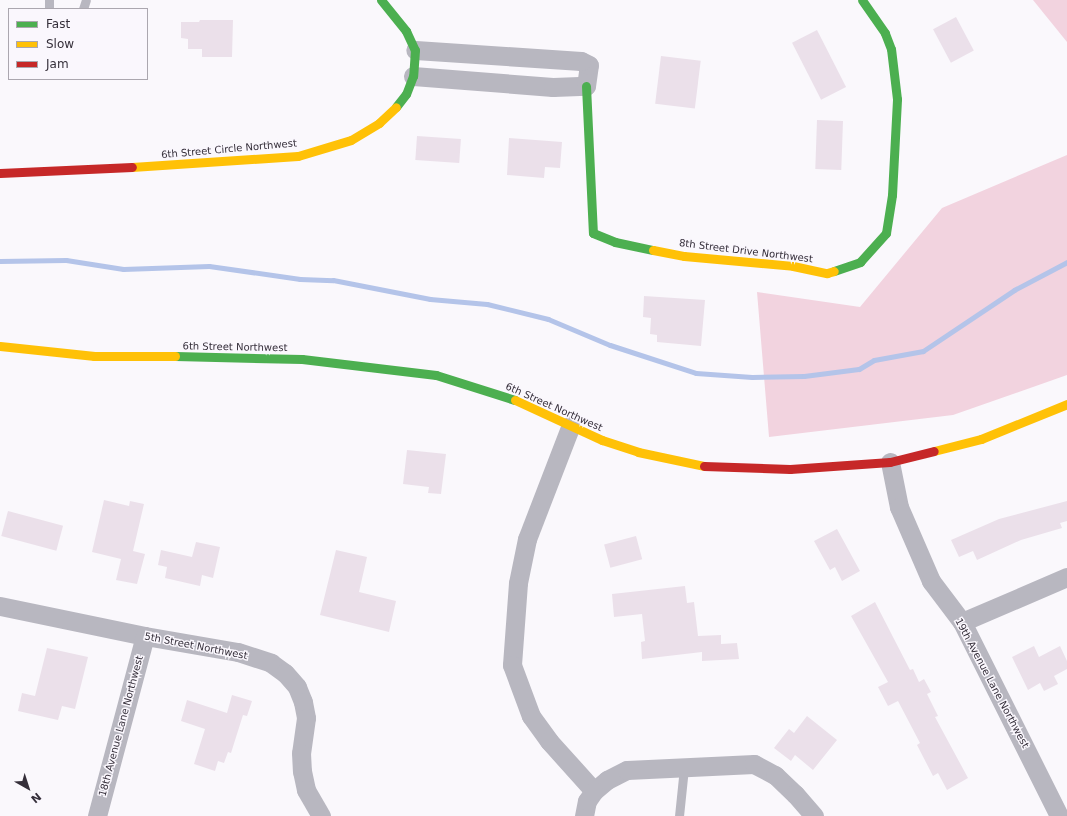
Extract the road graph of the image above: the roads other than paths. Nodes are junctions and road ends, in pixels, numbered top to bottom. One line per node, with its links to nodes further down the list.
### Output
1 (381, 0): 3 (street)
2 (862, 0): 5 (street, 8th Street Drive Northwest)
3 (415, 50): 4 (street, 6th Street Circle Northwest); 5 (street)
4 (413, 76): 5 (street); 6 (street, 6th Street Circle Northwest)
5 (586, 86)
6 (0, 173)
7 (0, 346): 9 (street, 6th Street Northwest)
8 (1067, 404): 10 (street, 6th Street Northwest)
9 (571, 425): 10 (street, 6th Street Northwest); 16 (street)
10 (890, 462): 13 (street, 19th Avenue Lane Northwest)
11 (1067, 577): 13 (street)
12 (0, 606): 14 (street, 5th Street Northwest)
13 (962, 622): 22 (street, 19th Avenue Lane Northwest)
14 (145, 636): 17 (street, 18th Avenue Lane Northwest); 18 (street, 5th Street Northwest)
15 (684, 768): 16 (street); 20 (lane); 21 (street)
16 (594, 791): 19 (street)
17 (97, 816)
18 (321, 816)
19 (584, 816)
20 (679, 816)
21 (814, 816)
22 (1059, 816)

